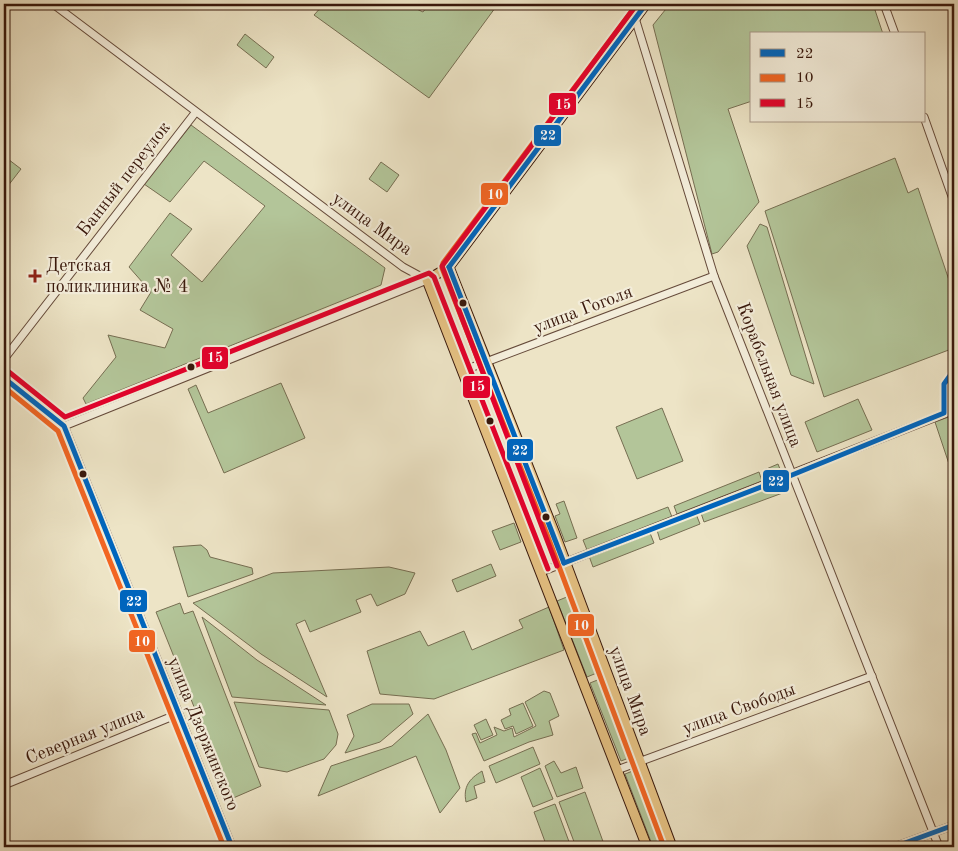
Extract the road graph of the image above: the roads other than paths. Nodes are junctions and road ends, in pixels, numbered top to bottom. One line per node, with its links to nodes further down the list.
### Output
1 (53, 4): 6 (street, улица Мира)
2 (646, 4): 4 (main road)
3 (884, 4): 5 (street)
4 (635, 18): 9 (main road); 10 (street, Корабельная улица)
5 (894, 32)
6 (195, 113): 11 (street, улица Мира); 12 (street, Банный переулок)
7 (926, 122): 8 (street)
8 (954, 202)
9 (449, 266): 11 (main road); 13 (main road, улица Мира)
10 (714, 276): 13 (street, улица Гоголя); 18 (street, Корабельная улица)
11 (426, 280): 14 (main road); 17 (street)
12 (4, 359)
13 (488, 362): 14 (street, улица Гоголя); 19 (main road, улица Мира)
14 (462, 371): 20 (main road)
15 (4, 378): 17 (street, улица Дзержинского)
16 (954, 410): 18 (street)
17 (64, 426): 22 (street, улица Дзержинского)
18 (792, 475): 19 (street); 21 (street, Корабельная улица)
19 (564, 563): 20 (street); 23 (main road, улица Мира)
20 (541, 572): 24 (main road)
21 (872, 676): 23 (street, улица Свободы); 27 (street, Корабельная улица)
22 (178, 714): 25 (street, Северная улица); 28 (street, улица Дзержинского)
23 (639, 761): 24 (street, улица Свободы); 30 (main road, улица Мира)
24 (617, 770): 29 (main road)
25 (4, 785)
26 (954, 824): 27 (street)
27 (933, 833): 31 (street); 32 (street, Корабельная улица)
28 (232, 847)
29 (647, 847)
30 (672, 847)
31 (894, 847)
32 (939, 847)

